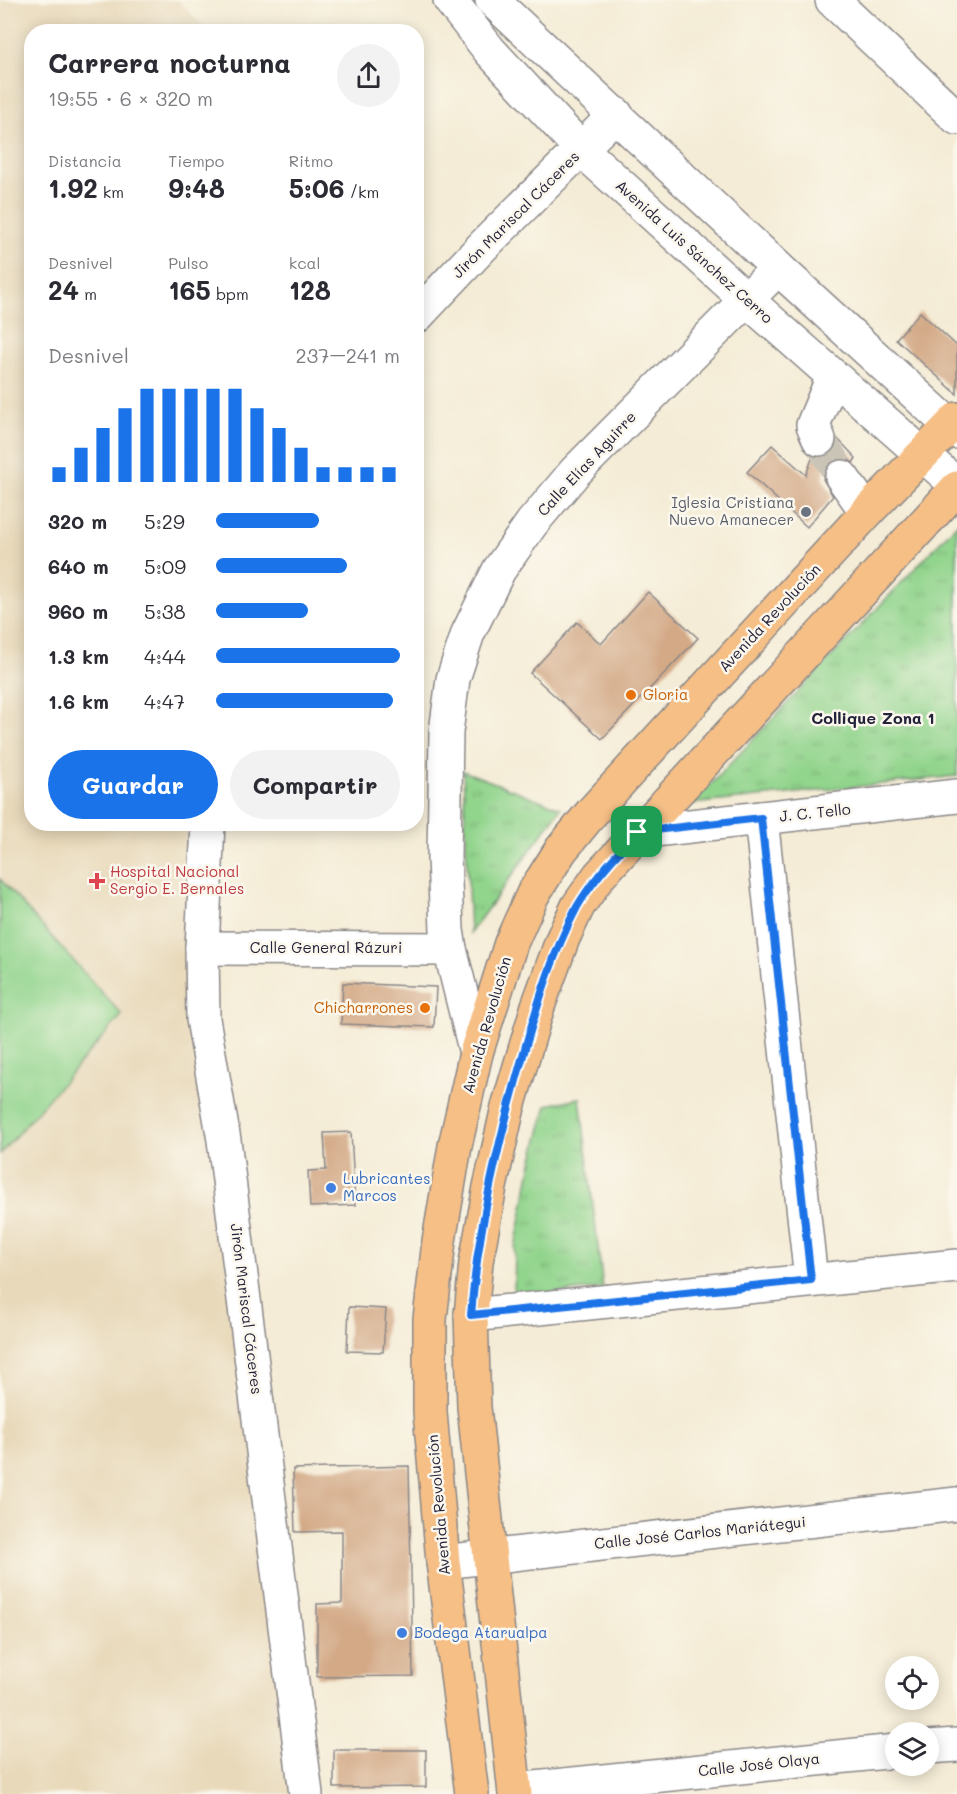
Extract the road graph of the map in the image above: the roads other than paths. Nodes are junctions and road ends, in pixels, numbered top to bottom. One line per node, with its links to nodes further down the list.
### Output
1 (450, 0): 6 (street, Avenida Luis Sánchez Cerro)
2 (492, 0): 4 (street)
3 (832, 0): 5 (street)
4 (616, 114): 6 (street, Jirón Mariscal Cáceres); 7 (street)
5 (957, 118)
6 (582, 150): 8 (street, Avenida Luis Sánchez Cerro); 9 (street, Jirón Mariscal Cáceres)
7 (778, 268): 8 (street, Calle Elías Aguirre); 11 (street)
8 (747, 300): 10 (street, Avenida Luis Sánchez Cerro); 22 (street, Calle Elías Aguirre)
9 (424, 309)
10 (833, 377): 12 (street); 13 (street, Avenida Luis Sánchez Cerro)
11 (955, 426): 13 (main road, Avenida Revolución)
12 (819, 439)
13 (923, 455): 15 (street, Avenida Luis Sánchez Cerro); 16 (main road, Avenida Revolución)
14 (842, 477): 16 (street)
15 (957, 486): 20 (main road)
16 (867, 512): 23 (main road, Avenida Revolución)
17 (957, 796): 18 (street, J. C. Tello)
18 (761, 818): 20 (street, J. C. Tello); 25 (street)
19 (208, 831): 21 (street, Jirón Mariscal Cáceres)
20 (637, 832): 26 (main road)
21 (202, 948): 22 (street, Calle General Rázuri); 34 (street, Jirón Mariscal Cáceres)
22 (450, 949): 23 (street, Calle Elías Aguirre)
23 (476, 1053): 29 (main road, Avenida Revolución)
24 (957, 1266): 25 (street)
25 (811, 1280): 26 (street)
26 (471, 1315): 28 (main road)
27 (957, 1504): 28 (street, Calle José Carlos Mariátegui)
28 (490, 1557): 29 (street, Calle José Carlos Mariátegui); 33 (main road)
29 (444, 1562): 35 (main road, Avenida Revolución)
30 (957, 1744): 31 (street)
31 (939, 1746)
32 (885, 1752): 33 (street, Calle José Olaya)
33 (515, 1792)
34 (306, 1794)
35 (472, 1794)

